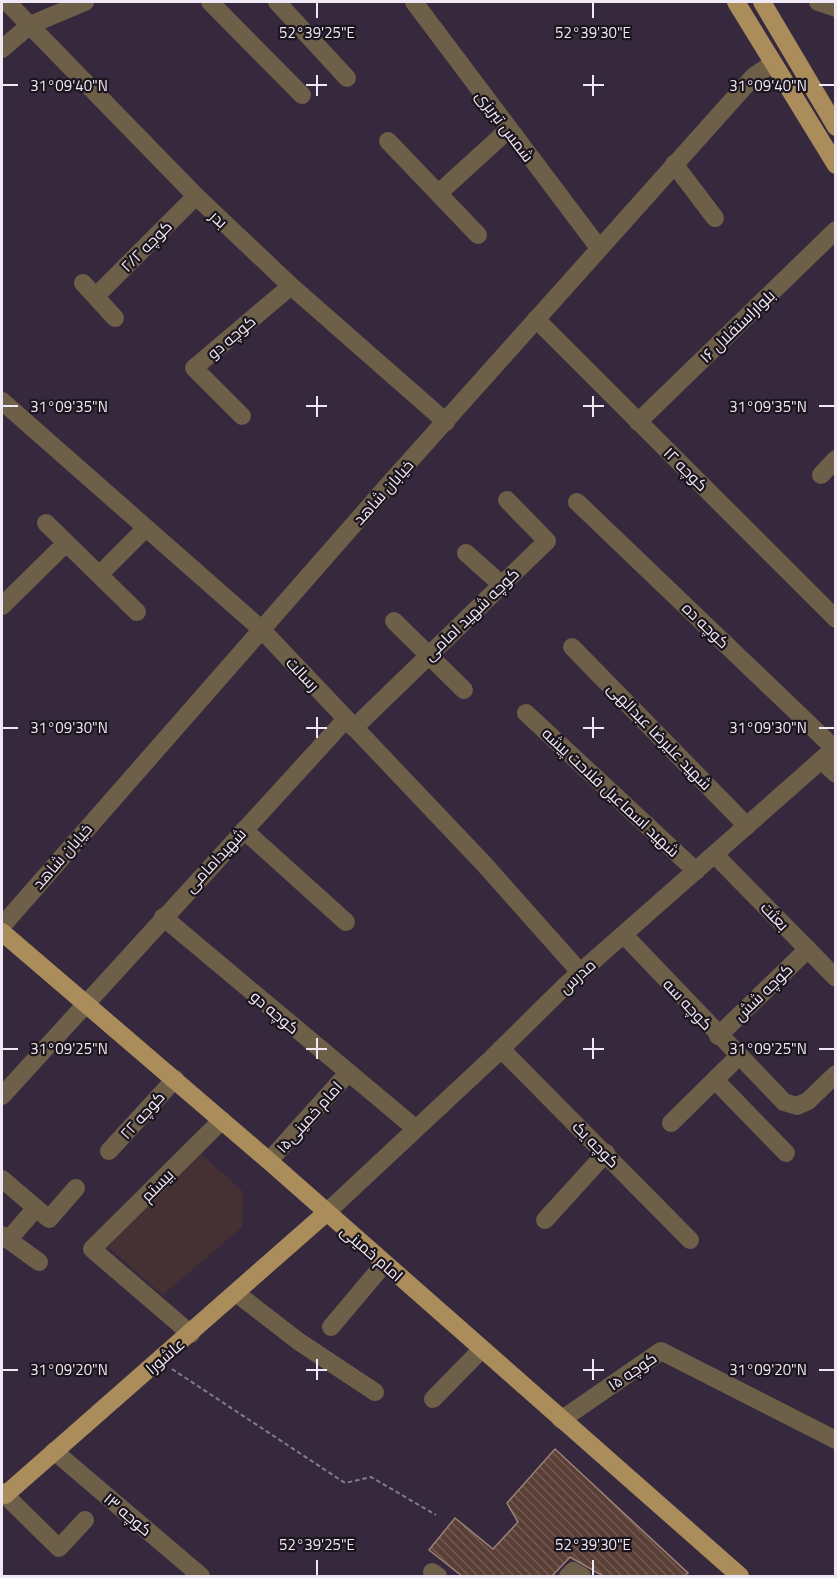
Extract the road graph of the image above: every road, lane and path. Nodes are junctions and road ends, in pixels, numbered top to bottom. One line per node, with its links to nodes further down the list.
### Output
1 (7, 2): 10 (street, بدر)
2 (85, 2): 10 (street)
3 (210, 2): 14 (street)
4 (277, 2): 13 (street)
5 (414, 2): 16 (street, شمس تبریزی)
6 (736, 2): 12 (main road)
7 (762, 2): 15 (main road)
8 (818, 2): 9 (street)
9 (836, 8)
10 (30, 25): 11 (street); 21 (street, بدر)
11 (2, 49)
12 (772, 64): 18 (street, خیابان شاهد); 19 (main road)
13 (347, 78)
14 (302, 95)
15 (836, 127)
16 (508, 130): 20 (street); 25 (street, شمس تبریزی)
17 (388, 141): 20 (street)
18 (674, 164): 22 (street); 25 (street, خیابان شاهد)
19 (836, 165)
20 (440, 192): 24 (street)
21 (196, 196): 27 (street, بدر); 28 (street, کوچه ۲/۲)
22 (715, 218)
23 (836, 230): 34 (street, بلواراستقلال ۱۶)
24 (478, 235)
25 (599, 248): 30 (street, خیابان شاهد)
26 (83, 283): 28 (street)
27 (291, 286): 32 (street, کوچه دو); 33 (street, بدر)
28 (96, 296): 29 (street)
29 (115, 318)
30 (536, 319): 33 (street, خیابان شاهد); 34 (street, کوچه ۱۲)
31 (2, 400): 40 (street, رسالت)
32 (242, 416)
33 (446, 422): 49 (street, خیابان شاهد)
34 (638, 422): 47 (street, کوچه ۱۲)
35 (836, 459): 36 (street)
36 (820, 475)
37 (507, 500): 44 (street, کوچه شهید امامی)
38 (577, 502): 55 (street, کوچه ده)
39 (46, 523): 41 (street)
40 (146, 528): 43 (street); 49 (street, رسالت)
41 (66, 543): 43 (street); 45 (street)
42 (466, 553): 44 (street)
43 (100, 574): 46 (street)
44 (502, 585): 51 (street, کوچه شهید امامی)
45 (2, 606)
46 (137, 612)
47 (836, 619)
48 (394, 621): 51 (street)
49 (261, 629): 54 (street, رسالت); 63 (street, خیابان شاهد)
50 (572, 647): 57 (street, شهید علیرضا عبدالهی)
51 (428, 656): 52 (street); 54 (street, کوچه شهید امامی)
52 (464, 690)
53 (526, 713): 60 (street, شهید اسماعیل فلاحت پیشه)
54 (350, 723): 58 (street, شهیدامامی); 66 (street, رسالت)
55 (830, 752): 56 (street, کوچه ده); 57 (street, مدرس)
56 (836, 774)
57 (747, 826): 59 (street, مدرس)
58 (244, 830): 61 (street, شهیدامامی); 62 (street)
59 (715, 855): 60 (street, مدرس); 65 (street, بعثت)
60 (696, 871): 64 (street, مدرس)
61 (163, 917): 68 (street, شهیدامامی); 72 (street, کوچه دو)
62 (346, 922)
63 (3, 935): 68 (main road, امام خمینی)
64 (624, 935): 66 (street, مدرس); 69 (street, کوچه سه)
65 (808, 949): 67 (street, بعثت); 69 (street, کوچه شش)
66 (580, 972): 70 (street, مدرس)
67 (836, 978)
68 (85, 1002): 74 (main road, امام خمینی); 76 (street, شهیدامامی)
69 (718, 1036): 71 (street, کوچه سه)
70 (501, 1050): 79 (street, مدرس); 81 (street, کوچه یک)
71 (738, 1057): 73 (street, کوچه سه); 75 (street)
72 (348, 1073): 79 (street, کوچه دو); 83 (street, امام خمینی۱۵)
73 (836, 1074)
74 (175, 1079): 77 (main road, امام خمینی); 80 (street, کوچه ۲۲)
75 (715, 1080): 78 (street); 82 (street)
76 (2, 1096)
77 (222, 1120): 83 (main road, امام خمینی); 95 (street, بیستم)
78 (671, 1123)
79 (415, 1128): 87 (street, مدرس)
80 (109, 1151)
81 (606, 1153): 88 (street); 90 (street, کوچه یک)
82 (786, 1153)
83 (269, 1161): 87 (main road, امام خمینی)
84 (2, 1179): 86 (street)
85 (75, 1188): 86 (street)
86 (36, 1208): 89 (street)
87 (326, 1213): 92 (main road, امام خمینی); 93 (main road, عاشورا)
88 (544, 1220)
89 (5, 1238): 91 (street)
90 (690, 1240)
91 (39, 1262)
92 (384, 1264): 94 (street); 96 (main road, امام خمینی)
93 (236, 1293): 95 (main road, عاشورا); 98 (street)
94 (331, 1327)
95 (191, 1334): 97 (main road, عاشورا)
96 (481, 1350): 99 (street); 100 (main road, امام خمینی)
97 (160, 1361): 102 (main road, عاشورا); 104 (path)
98 (375, 1392)
99 (433, 1399)
100 (561, 1420): 101 (street, کوچه ۱۵); 109 (main road, امام خمینی)
101 (836, 1440)
102 (54, 1451): 103 (main road, عاشورا); 106 (street, کوچه ۱۳)
103 (2, 1494): 105 (street)
104 (436, 1515)
105 (85, 1520)
106 (201, 1576)
107 (568, 1576): 108 (street)
108 (582, 1576)
109 (740, 1576)

